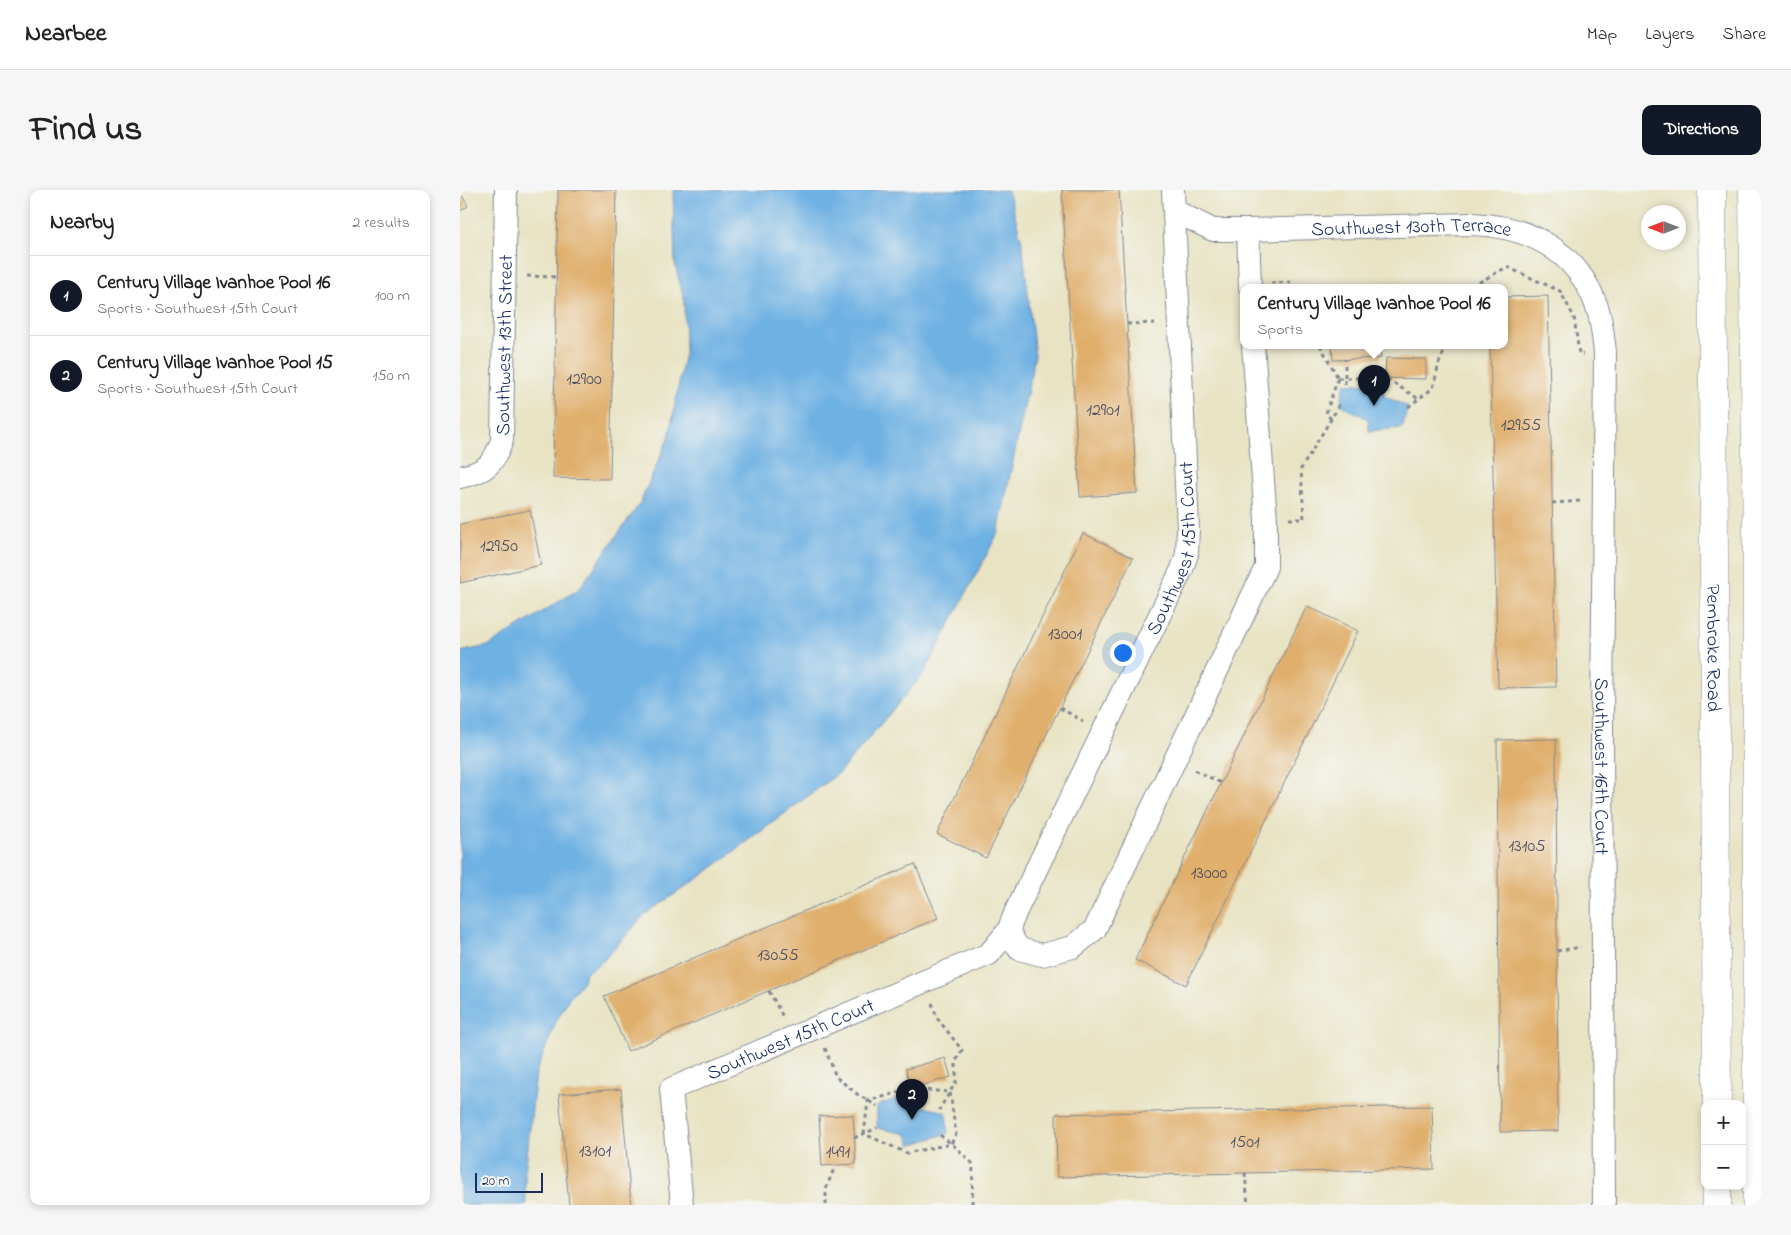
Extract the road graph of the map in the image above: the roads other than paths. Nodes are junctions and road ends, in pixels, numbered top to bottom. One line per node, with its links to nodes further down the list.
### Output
1 (506, 190): 9 (street, Southwest 13th Street)
2 (1712, 190): 11 (main road, Pembroke Road)
3 (1753, 190): 16 (main road)
4 (1174, 200): 5 (street, Southwest 130th Terrace); 10 (street, Southwest 15th Court)
5 (1248, 230): 6 (street); 7 (street, Southwest 130th Terrace)
6 (1250, 284)
7 (1602, 328): 14 (street, Southwest 16th Court)
8 (1252, 349): 10 (street)
9 (460, 477)
10 (1008, 931): 13 (street, Southwest 15th Court)
11 (1717, 1100)
12 (1717, 1190): 15 (main road)
13 (682, 1205)
14 (1604, 1205)
15 (1717, 1205)
16 (1756, 1205)

